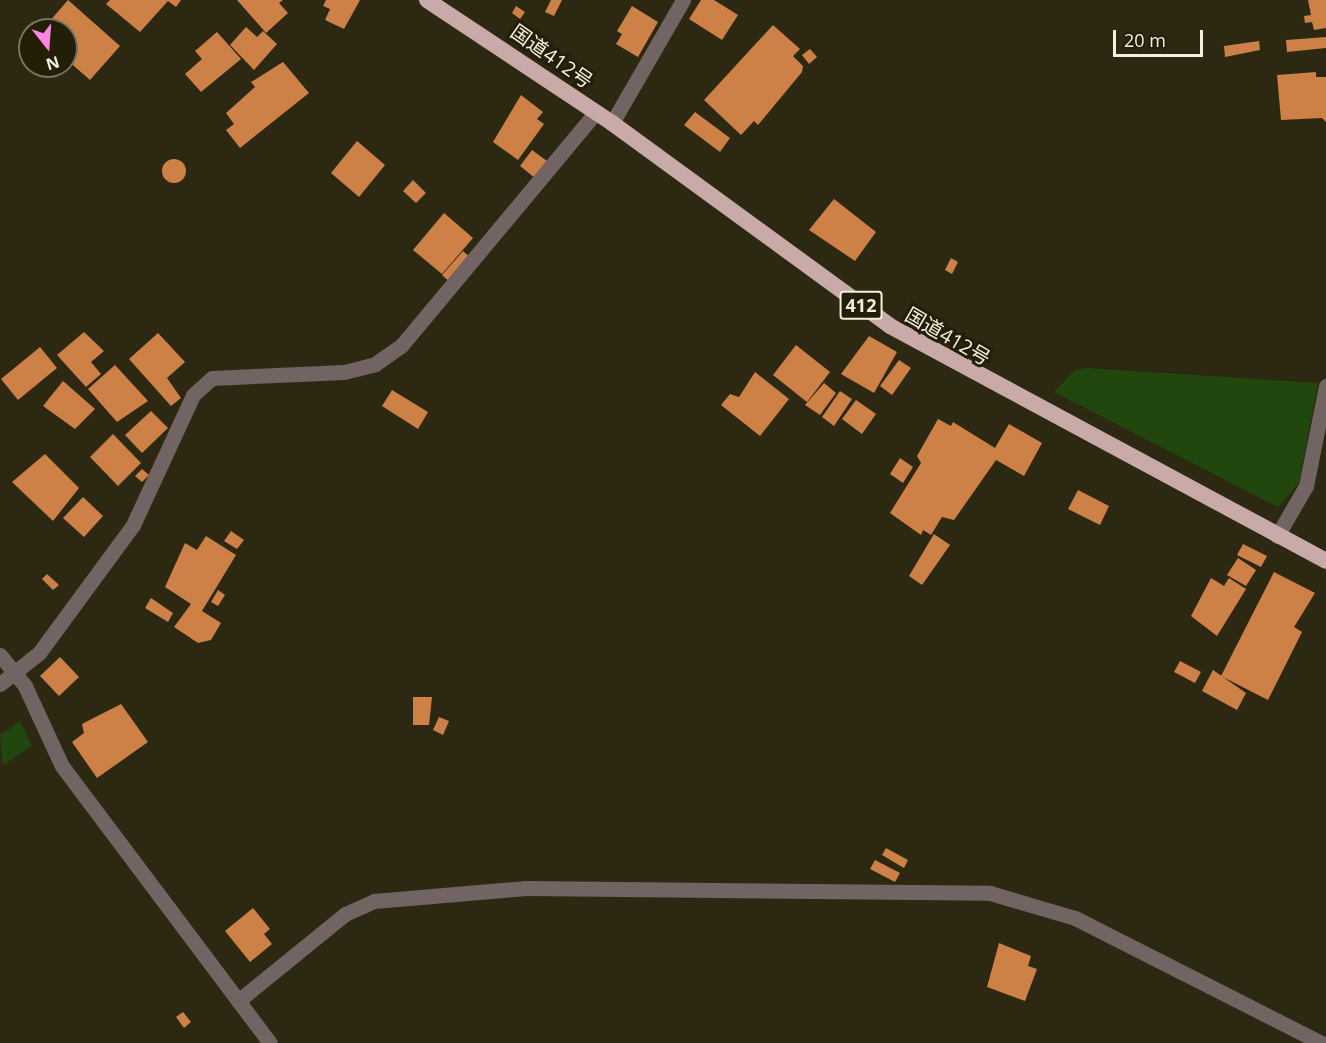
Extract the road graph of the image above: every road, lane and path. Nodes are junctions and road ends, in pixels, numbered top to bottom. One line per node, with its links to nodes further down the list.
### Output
1 (427, 0): 3 (highway, 国道412号 / 412)
2 (683, 0): 4 (street)
3 (596, 112): 4 (highway, 国道412号 / 412); 9 (street)
4 (612, 123): 6 (highway, 国道412号 / 412)
5 (1326, 387): 6 (street)
6 (1276, 536): 7 (highway, 国道412号 / 412)
7 (1326, 561)
8 (0, 655): 9 (street)
9 (15, 672): 10 (street); 11 (street)
10 (0, 684)
11 (238, 1001): 12 (street); 13 (street)
12 (270, 1043)
13 (1321, 1043)

